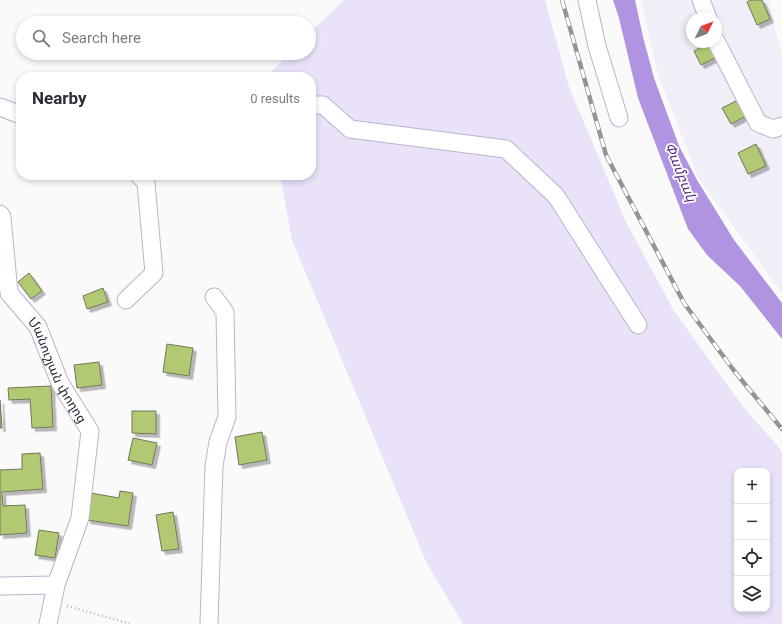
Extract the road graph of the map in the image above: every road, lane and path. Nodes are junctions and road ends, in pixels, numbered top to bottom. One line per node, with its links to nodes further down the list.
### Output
1 (587, 0): 8 (street)
2 (701, 0): 3 (street)
3 (706, 12)
4 (720, 48): 9 (street)
5 (316, 106): 14 (street)
6 (0, 107): 7 (street)
7 (16, 113)
8 (619, 118)
9 (782, 126)
10 (144, 180): 13 (street)
11 (0, 214): 15 (street, Մանուշյան փողոց)
12 (214, 297): 20 (street)
13 (126, 300)
14 (638, 326)
15 (56, 585): 16 (street); 17 (street, Մանուշյան փողոց)
16 (0, 586)
17 (53, 602): 18 (street, Մանուշյան փողոց); 19 (path)
18 (48, 624)
19 (131, 624)
20 (208, 624)

